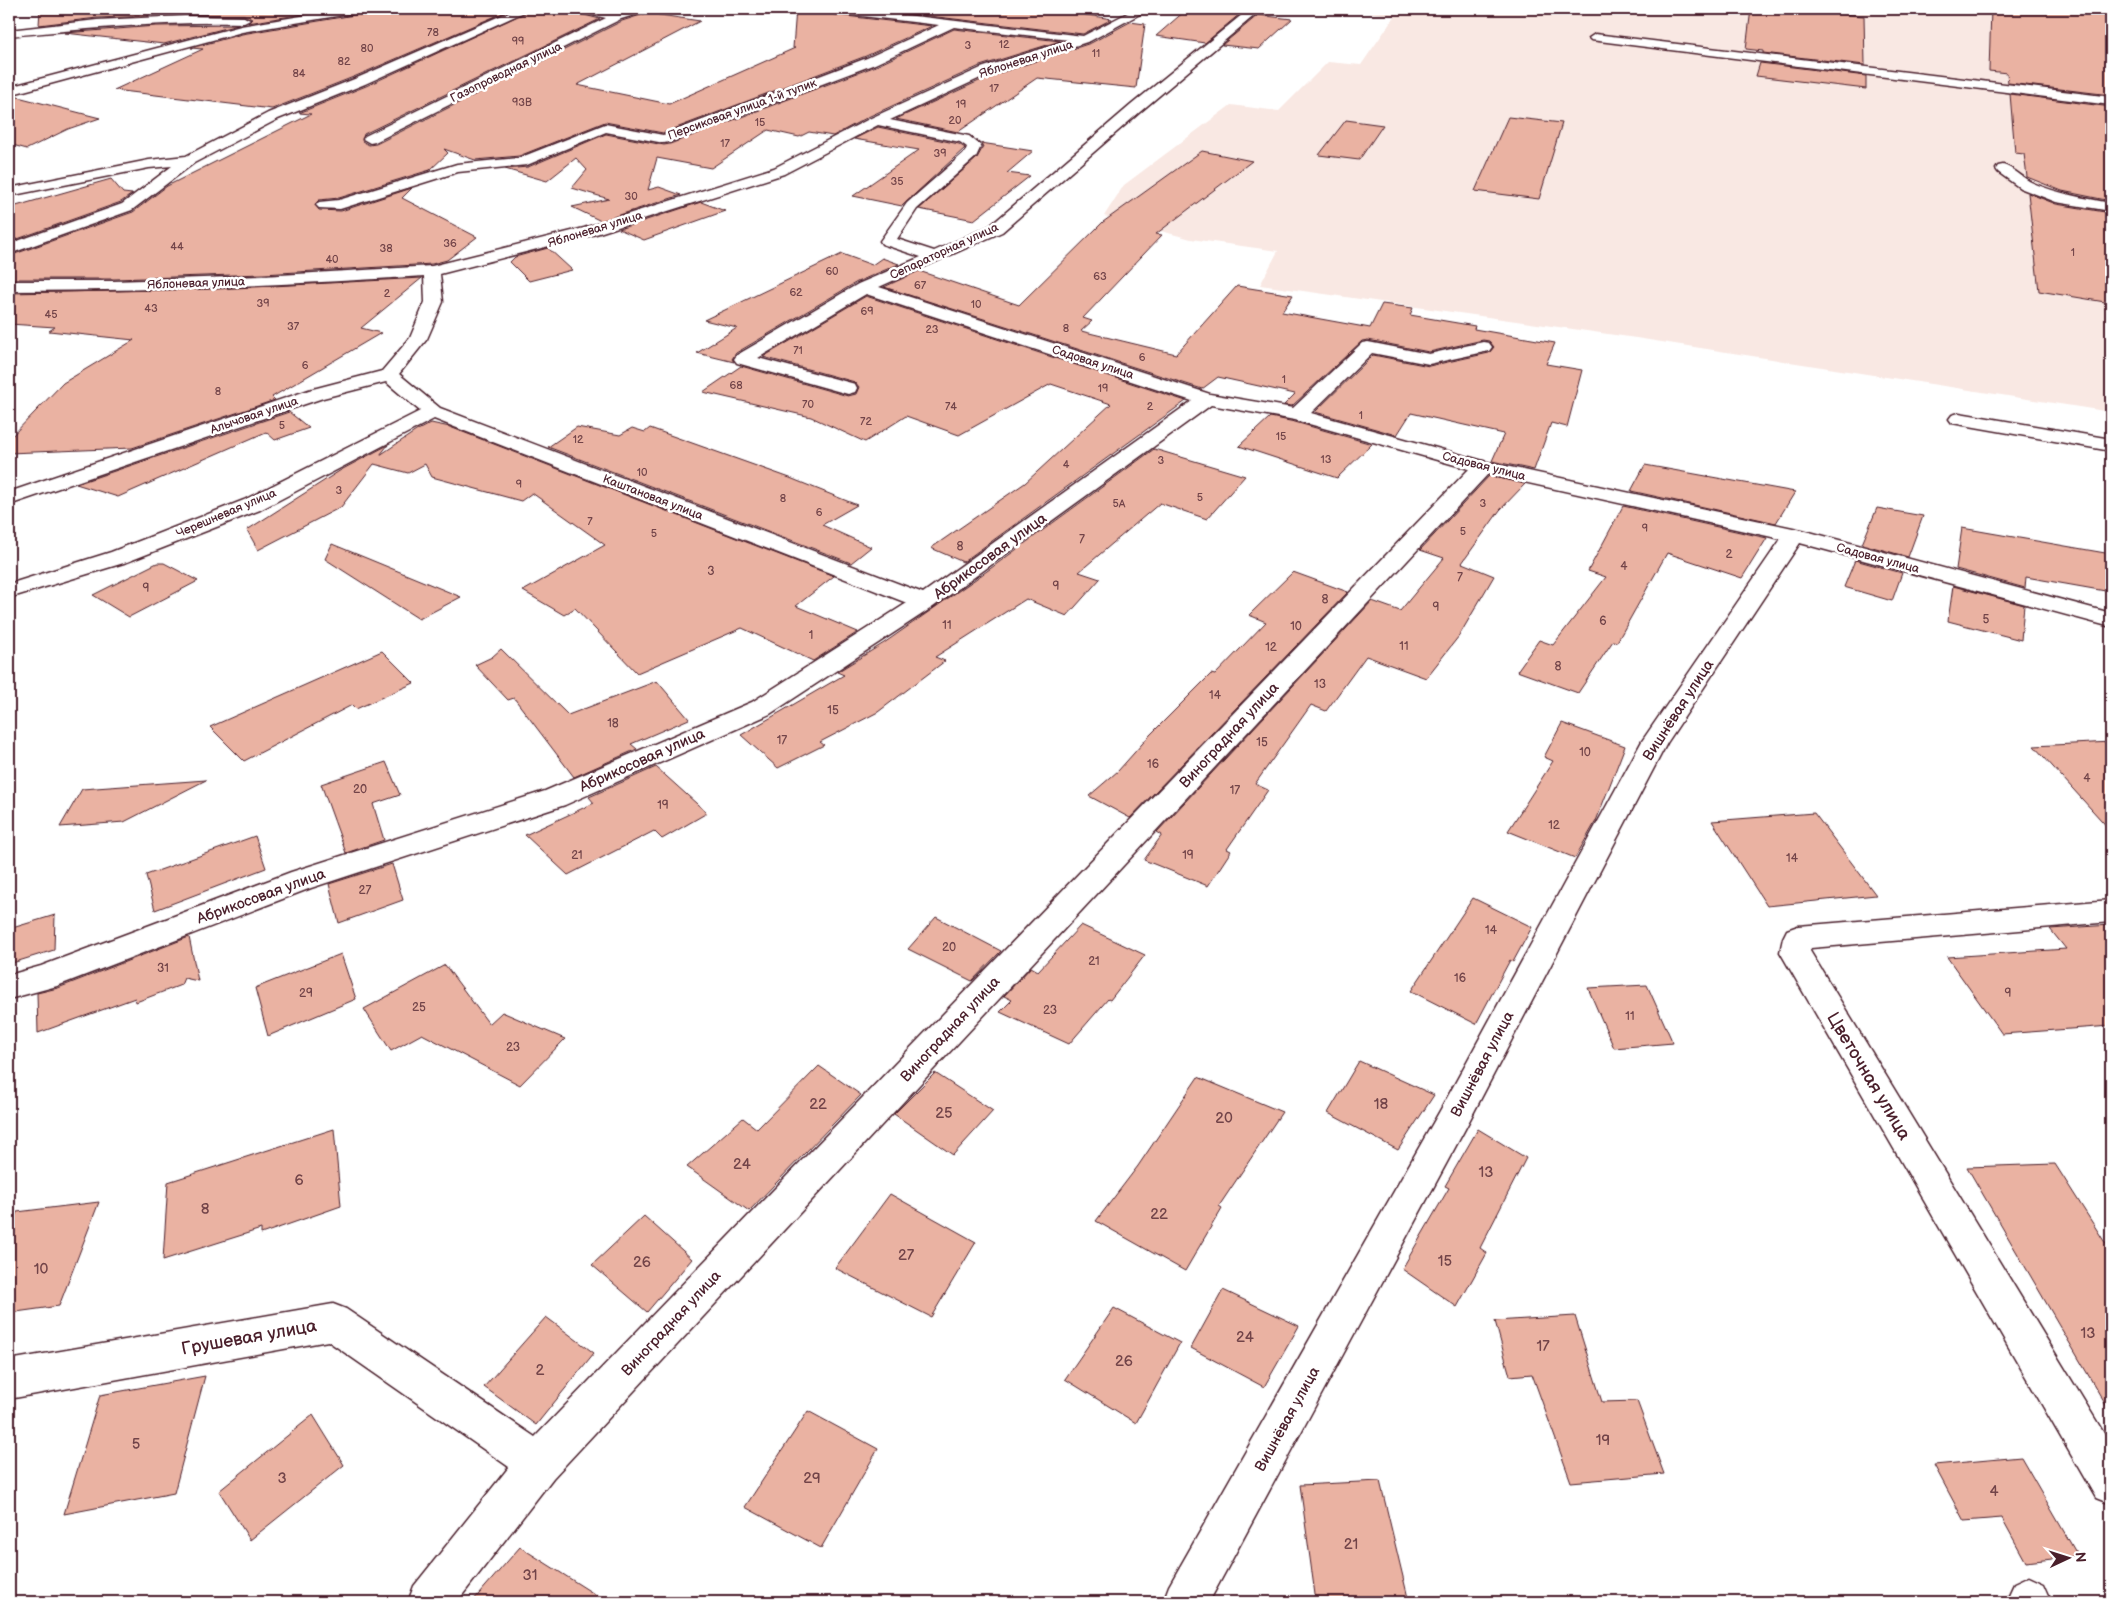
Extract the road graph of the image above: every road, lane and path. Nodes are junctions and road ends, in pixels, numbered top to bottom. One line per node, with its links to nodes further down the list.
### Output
1 (360, 9): 10 (street)
2 (525, 9): 18 (street)
3 (580, 9): 8 (street)
4 (644, 9): 8 (street, Газопроводная улица)
5 (828, 9): 9 (street)
6 (1142, 9): 13 (street, Яблоневая улица)
7 (1256, 9): 24 (street, Сепараторная улица)
8 (617, 17): 17 (street, Газопроводная улица)
9 (952, 22): 13 (street); 21 (street, Персиковая улица 1-й тупик)
10 (284, 23): 11 (street); 14 (street)
11 (9, 33)
12 (1595, 38): 15 (street)
13 (1086, 39): 16 (street, Яблоневая улица)
14 (9, 91)
15 (2111, 101)
16 (876, 121): 24 (street); 25 (street, Яблоневая улица)
17 (370, 139)
18 (189, 160): 20 (street); 23 (street)
19 (2004, 169): 22 (street)
20 (9, 192)
21 (324, 205)
22 (2111, 207)
23 (9, 249)
24 (935, 256): 27 (street, Сепараторная улица)
25 (432, 270): 26 (street, Яблоневая улица); 29 (street)
26 (9, 286)
27 (864, 288): 30 (street, Сепараторная улица); 31 (street, Садовая улица)
28 (1483, 347): 33 (street)
29 (389, 375): 32 (street, Каштановая улица); 37 (street, Алычовая улица)
30 (848, 388)
31 (1207, 399): 33 (street, Садовая улица); 40 (street, Абрикосовая улица)
32 (433, 412): 39 (street, Черешневая улица); 40 (street, Каштановая улица)
33 (1297, 415): 36 (street, Садовая улица)
34 (1959, 419): 35 (street)
35 (2111, 445)
36 (1483, 467): 38 (street, Садовая улица); 45 (street, Виноградная улица)
37 (9, 499)
38 (1794, 535): 41 (street, Садовая улица); 48 (street, Вишнёвая улица)
39 (9, 591)
40 (925, 602): 43 (street, Абрикосовая улица)
41 (2111, 620)
42 (2111, 911): 46 (street, Цветочная улица)
43 (9, 987)
44 (9, 1378): 45 (street, Грушевая улица)
45 (538, 1463): 47 (street, Виноградная улица)
46 (2111, 1483)
47 (430, 1602)
48 (1185, 1602)

